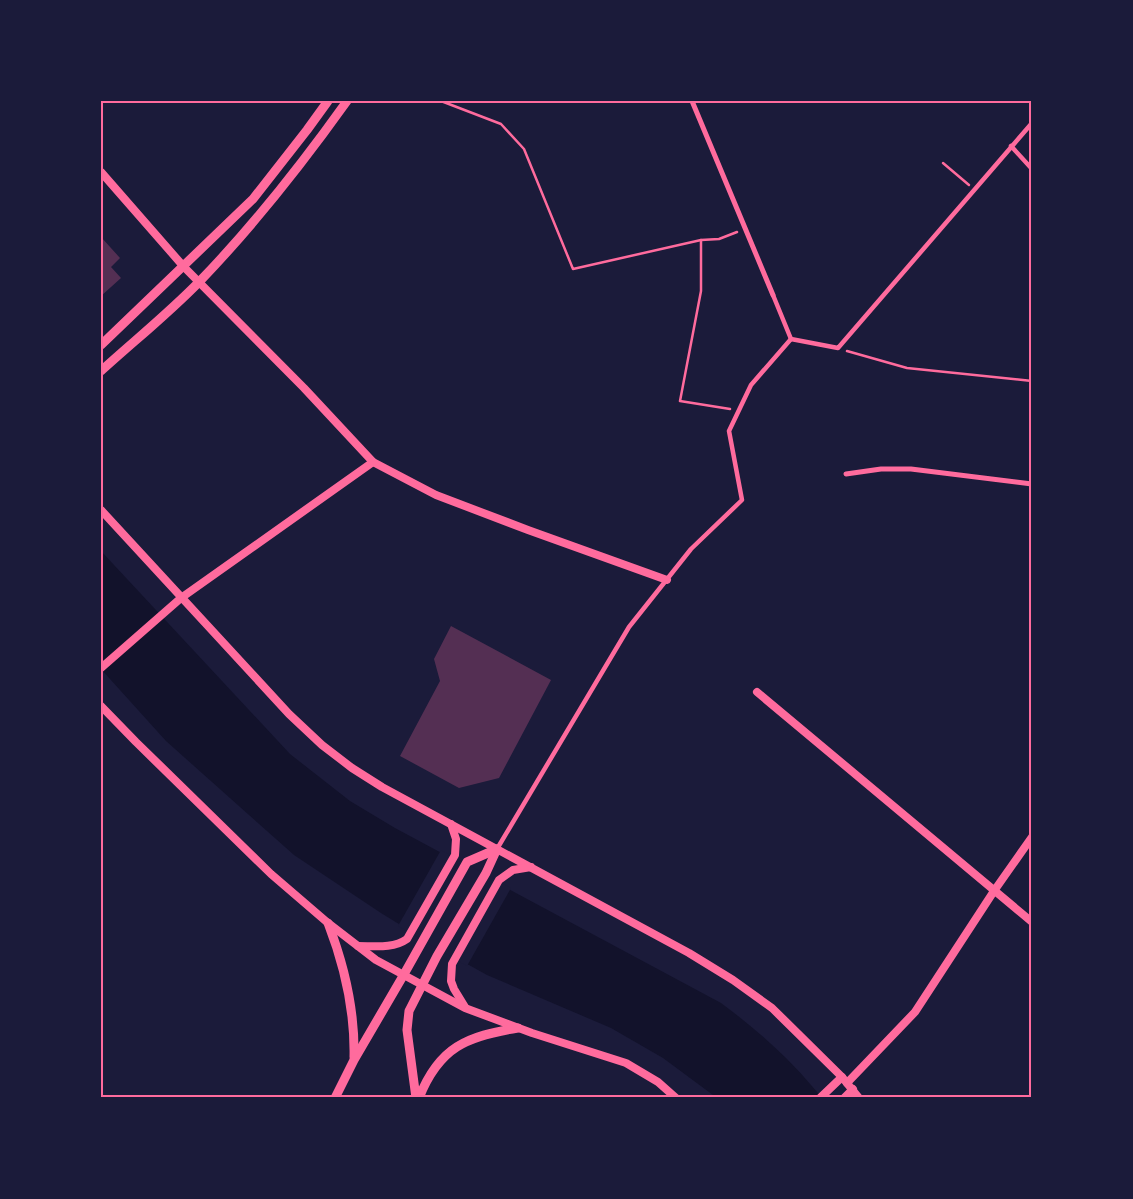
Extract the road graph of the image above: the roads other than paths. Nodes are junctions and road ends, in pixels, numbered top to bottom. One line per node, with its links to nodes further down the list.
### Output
1 (328, 101): 8 (main road)
2 (347, 101): 9 (main road)
3 (692, 101): 10 (street)
4 (1032, 123): 5 (street)
5 (1011, 146): 6 (street); 11 (street)
6 (1032, 169)
7 (101, 172): 8 (street)
8 (184, 266): 9 (street); 12 (main road)
9 (199, 282): 13 (main road); 14 (street)
10 (773, 296): 11 (street)
11 (791, 339): 18 (street)
12 (101, 346)
13 (101, 371)
14 (373, 462): 18 (street); 19 (street)
15 (846, 474): 16 (street)
16 (1032, 484)
17 (101, 510): 19 (street)
18 (667, 580): 25 (street)
19 (181, 598): 20 (street); 23 (street)
20 (101, 668)
21 (756, 692): 27 (street)
22 (101, 706): 29 (street)
23 (451, 824): 25 (street); 30 (street)
24 (1032, 837): 27 (street)
25 (497, 849): 26 (street); 31 (main road); 32 (main road)
26 (531, 867): 33 (street); 36 (street)
27 (994, 890): 28 (street); 37 (street)
28 (1032, 922)
29 (328, 923): 30 (street); 35 (main road)
30 (358, 946): 31 (street)
31 (403, 976): 32 (street); 35 (main road)
32 (422, 986): 33 (street); 40 (main road)
33 (465, 1008): 34 (street)
34 (518, 1028): 40 (main road); 41 (street)
35 (354, 1060): 39 (main road)
36 (842, 1077): 37 (street); 42 (street)
37 (850, 1086): 38 (street); 43 (street)
38 (844, 1097)
39 (335, 1098)
40 (417, 1098)
41 (676, 1098)
42 (820, 1098)
43 (859, 1098)

